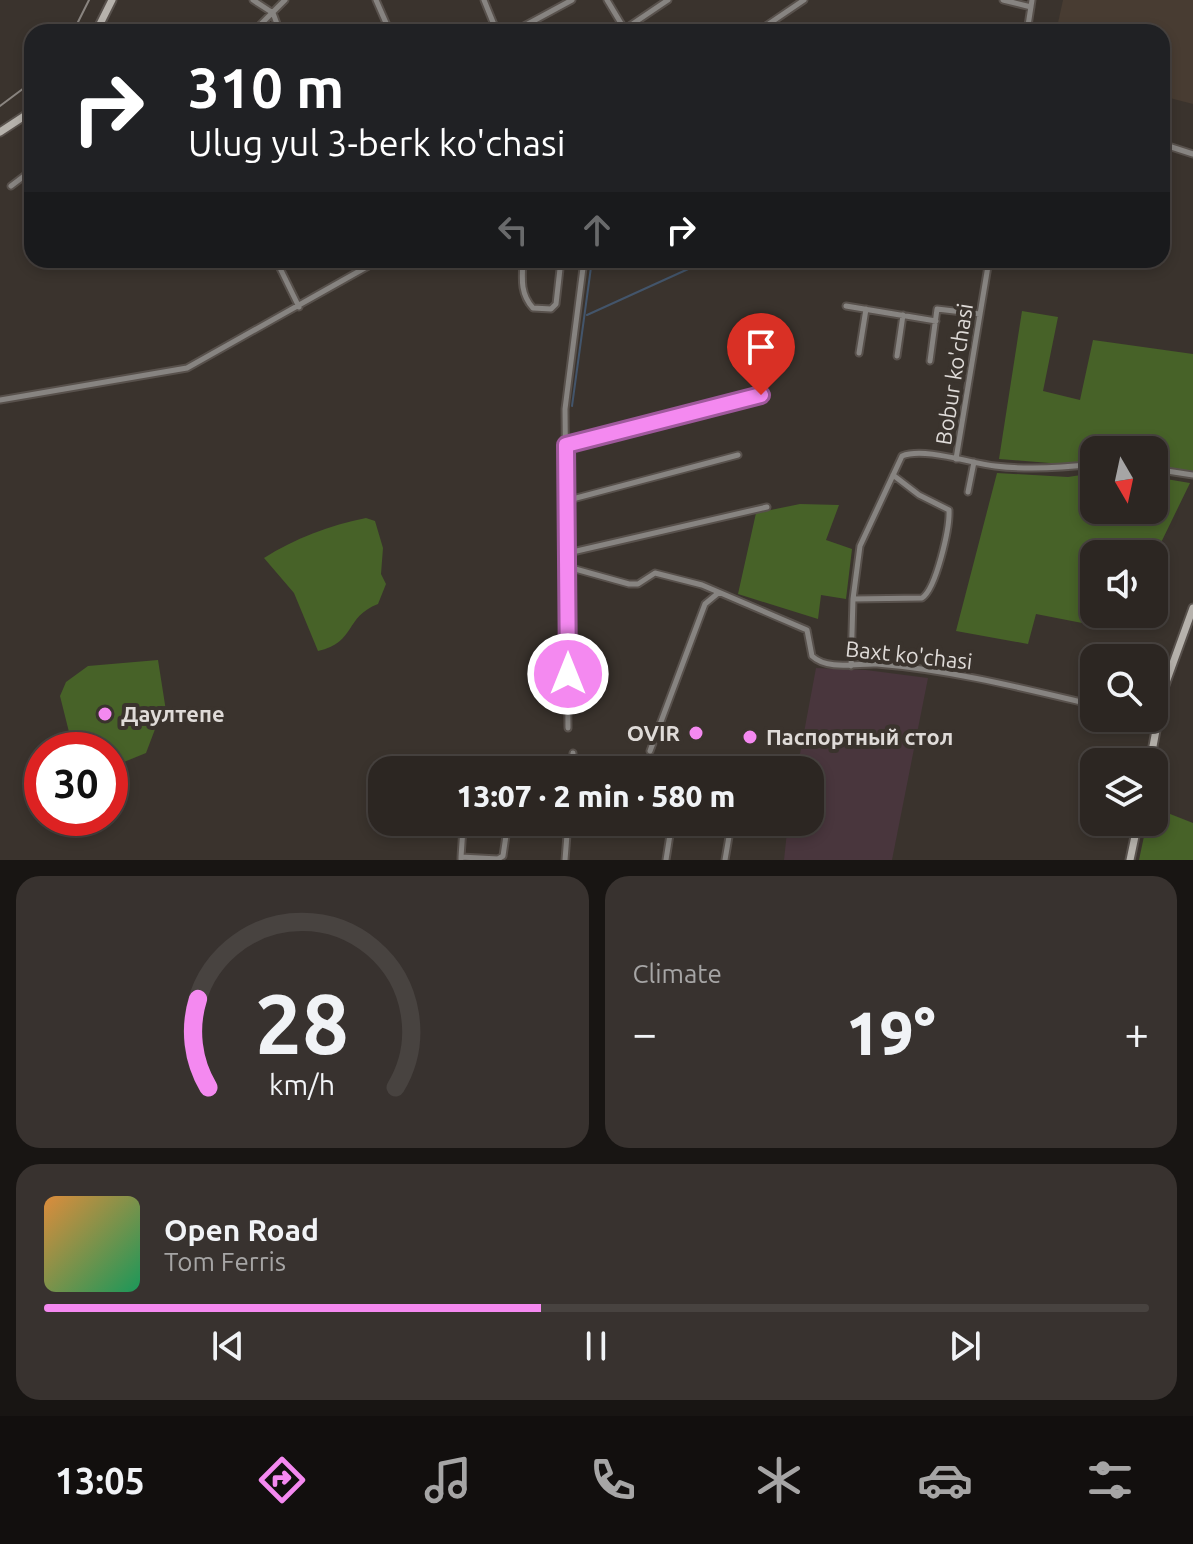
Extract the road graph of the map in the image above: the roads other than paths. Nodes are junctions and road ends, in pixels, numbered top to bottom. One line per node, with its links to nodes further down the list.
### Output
1 (114, 0): 13 (main road)
2 (253, 0): 12 (street)
3 (285, 0): 12 (street)
4 (376, 0): 16 (street)
5 (484, 0): 17 (street)
6 (572, 0): 18 (street)
7 (607, 0): 19 (street)
8 (668, 0): 20 (street)
9 (804, 0): 21 (street)
10 (1003, 0): 11 (street)
11 (1031, 4): 22 (street)
12 (273, 13): 14 (street); 15 (street)
13 (102, 24)
14 (261, 24)
15 (277, 24)
16 (386, 24)
17 (494, 24)
18 (528, 24)
19 (621, 24)
20 (632, 24)
21 (769, 24)
22 (1028, 24)
23 (24, 117): 24 (main road)
24 (0, 133)
25 (1170, 147): 26 (street)
26 (1193, 154)
27 (24, 176): 28 (street)
28 (11, 186)
29 (280, 268): 36 (street)
30 (363, 268): 36 (street)
31 (521, 268): 32 (street)
32 (560, 268)
33 (583, 268): 46 (street)
34 (988, 268): 38 (street, Bobur ko'chasi)
35 (846, 306): 37 (street)
36 (299, 307): 45 (street)
37 (866, 309): 39 (street); 41 (street)
38 (980, 314): 40 (street); 48 (street, Bobur ko'chasi)
39 (903, 315): 40 (street); 42 (street)
40 (936, 321): 43 (street)
41 (859, 353)
42 (897, 356)
43 (930, 361)
44 (761, 395): 46 (street)
45 (0, 400)
46 (566, 445): 55 (street)
47 (738, 455): 55 (street)
48 (956, 459): 49 (street); 52 (street, Bobur ko'chasi)
49 (974, 462): 50 (street); 54 (street)
50 (1080, 466)
51 (1168, 471): 53 (street)
52 (893, 475): 60 (street, Bobur ko'chasi); 60 (street)
53 (1193, 475)
54 (968, 492)
55 (565, 501): 57 (street)
56 (767, 507): 57 (street)
57 (568, 553): 58 (street)
58 (568, 567): 59 (street, Baxt ko'chasi); 66 (street)
59 (717, 594): 63 (street, Baxt ko'chasi); 67 (street)
60 (853, 599): 63 (street, Bobur ko'chasi)
61 (1193, 608): 62 (main road)
62 (1190, 624): 64 (main road)
63 (851, 666): 65 (street, Baxt ko'chasi)
64 (1168, 674)
65 (1080, 702)
66 (568, 728)
67 (650, 751)
68 (573, 753): 69 (street)
69 (573, 756)
70 (463, 836): 76 (street)
71 (506, 836): 76 (street)
72 (567, 836): 77 (street)
73 (670, 836): 78 (street)
74 (729, 836): 79 (street)
75 (1135, 836): 80 (main road)
76 (461, 858)
77 (565, 860)
78 (666, 860)
79 (725, 860)
80 (1130, 860)

